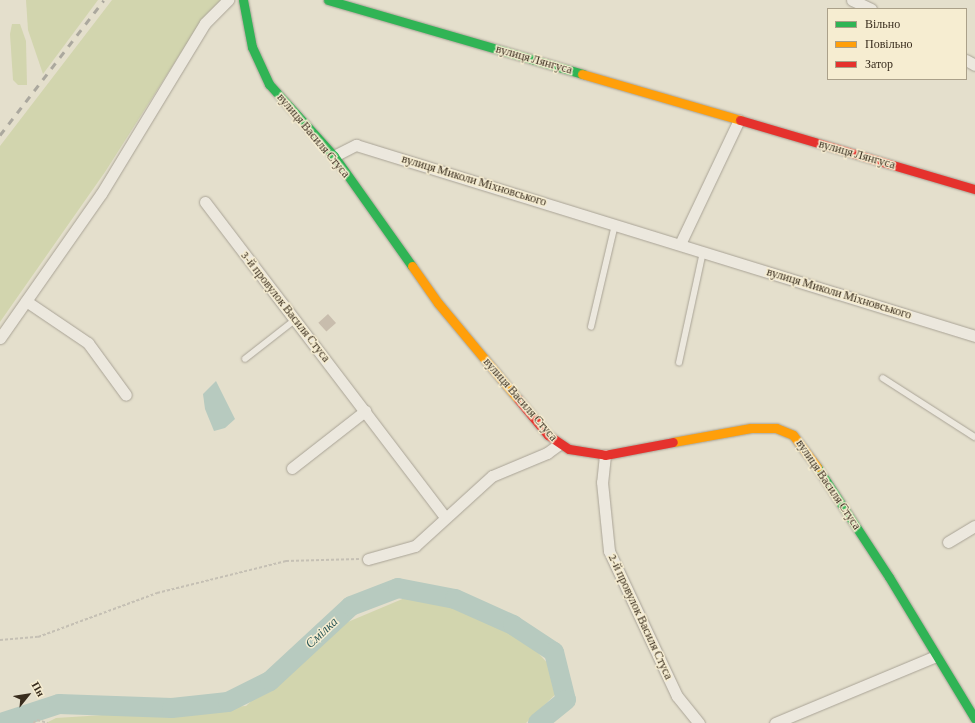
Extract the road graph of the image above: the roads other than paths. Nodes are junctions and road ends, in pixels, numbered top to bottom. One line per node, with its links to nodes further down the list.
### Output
1 (228, 0): 13 (street)
2 (243, 0): 7 (street, вулиця Василя Стуса)
3 (328, 0): 6 (street, вулиця Лянгуса)
4 (852, 0): 5 (street)
5 (869, 8)
6 (739, 120): 8 (street, вулиця Лянгуса); 11 (street)
7 (334, 156): 10 (street, вулиця Миколи Міхновського); 24 (street, вулиця Василя Стуса)
8 (974, 187)
9 (205, 202): 14 (street, 3-й провулок Василя Стуса)
10 (615, 225): 11 (street, вулиця Миколи Міхновського); 15 (lane)
11 (680, 244): 12 (street, вулиця Миколи Міхновського)
12 (703, 252): 16 (street, вулиця Миколи Міхновського); 19 (lane)
13 (26, 301): 17 (street); 21 (street)
14 (295, 320): 18 (lane); 22 (street, 3-й провулок Василя Стуса)
15 (591, 327)
16 (975, 336)
17 (0, 338)
18 (245, 359)
19 (679, 363)
20 (883, 378): 23 (lane)
21 (126, 395)
22 (365, 411): 26 (street); 27 (street, 3-й провулок Василя Стуса)
23 (975, 437)
24 (558, 445): 25 (street, вулиця Василя Стуса); 27 (street)
25 (605, 455): 31 (street, вулиця Василя Стуса); 33 (street, 2-й провулок Василя Стуса)
26 (292, 468)
27 (445, 517): 30 (street)
28 (975, 526): 29 (street)
29 (948, 542)
30 (368, 559)
31 (936, 656): 32 (street, вулиця Василя Стуса); 34 (street)
32 (974, 716)
33 (699, 723)
34 (775, 723)

